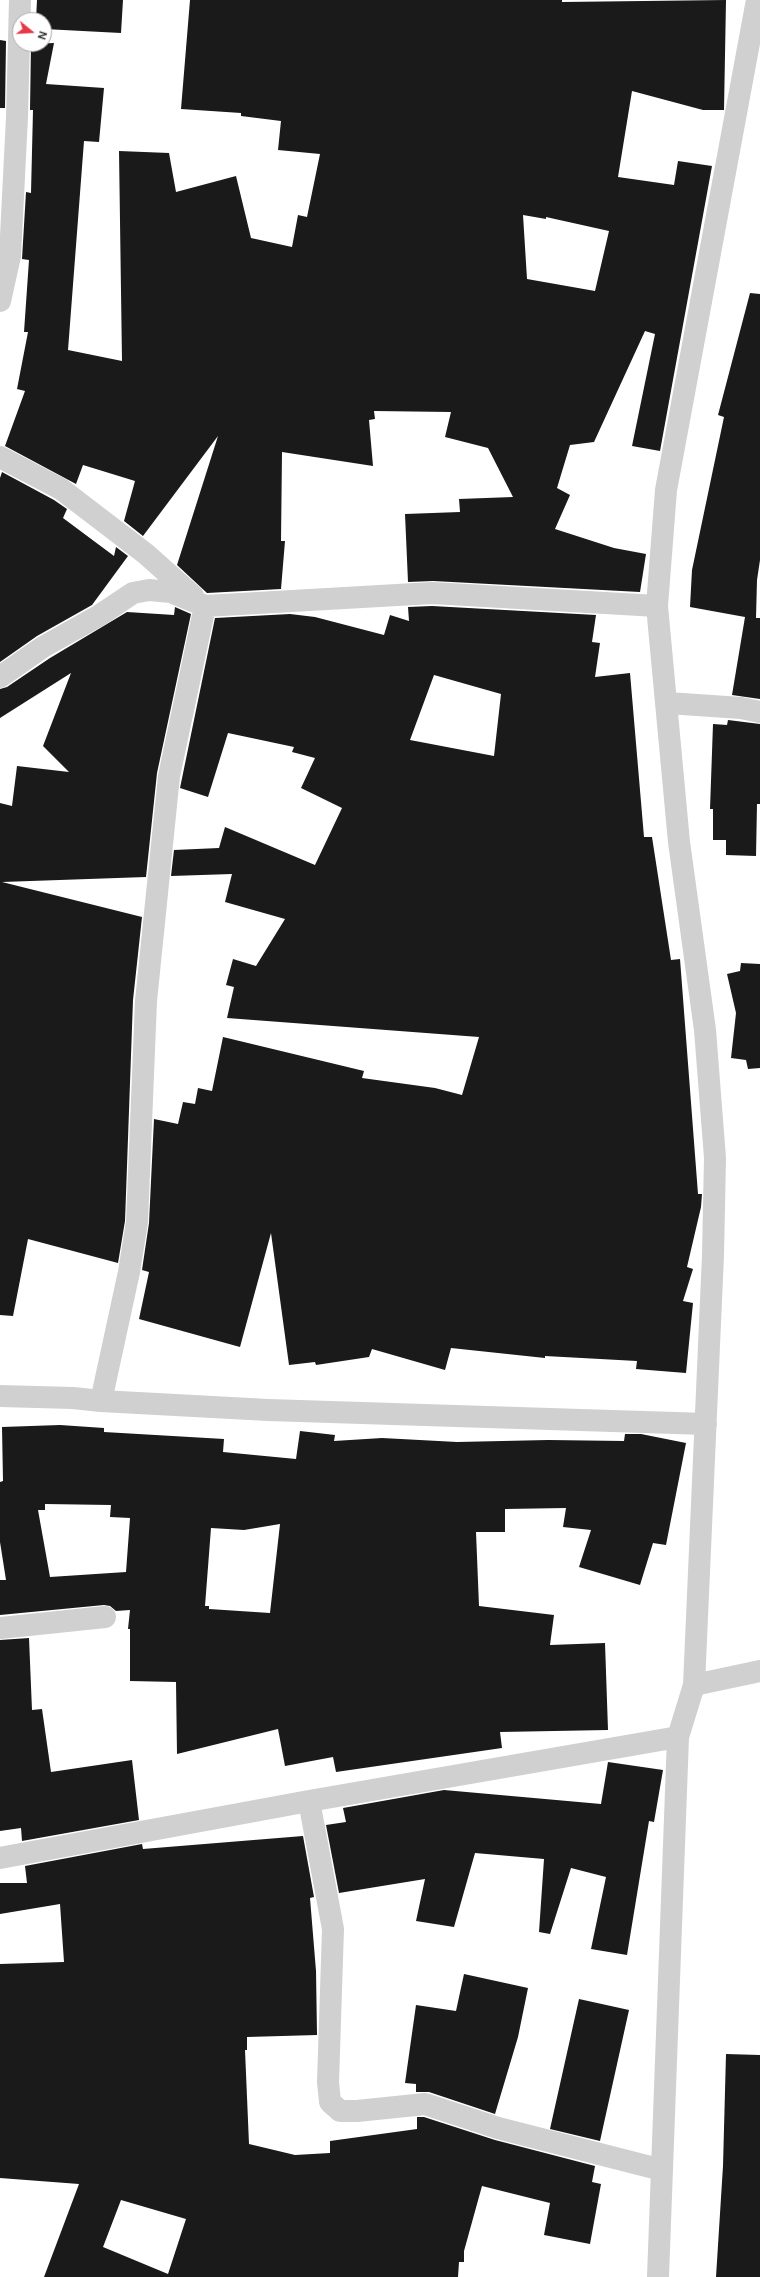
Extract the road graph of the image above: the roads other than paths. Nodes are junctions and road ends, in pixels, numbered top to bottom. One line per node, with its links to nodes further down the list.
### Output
1 (20, 0): 3 (street)
2 (757, 0): 6 (street)
3 (0, 301)
4 (0, 458): 5 (street)
5 (205, 606): 6 (street); 7 (street); 11 (street)
6 (657, 606): 8 (street)
7 (0, 677)
8 (668, 703): 9 (street); 12 (street)
9 (760, 712)
10 (0, 1396): 11 (street)
11 (101, 1402): 12 (street)
12 (706, 1424): 16 (street)
13 (105, 1617): 14 (street)
14 (0, 1628)
15 (760, 1671): 16 (street)
16 (694, 1685): 17 (street)
17 (678, 1737): 18 (street); 20 (street)
18 (309, 1801): 19 (street); 20 (street)
19 (0, 1858)
20 (662, 2170): 21 (street)
21 (658, 2277)

